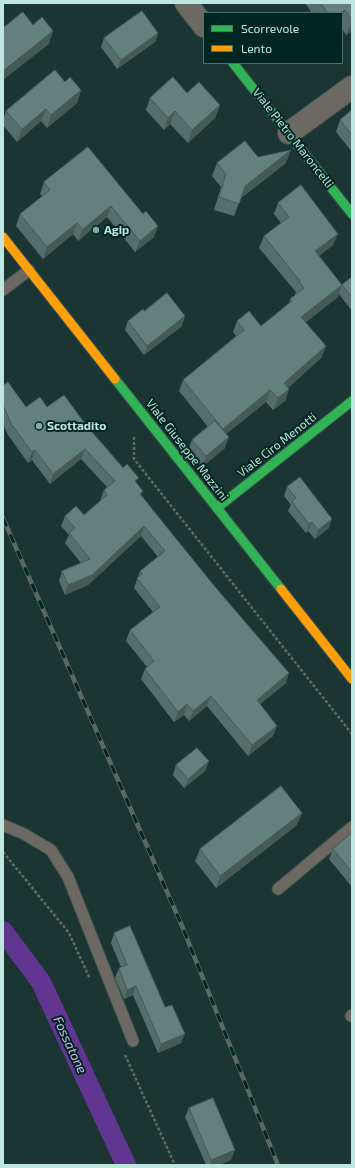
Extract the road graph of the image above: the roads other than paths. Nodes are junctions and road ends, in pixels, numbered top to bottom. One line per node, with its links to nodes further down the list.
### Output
1 (186, 3): 2 (street)
2 (203, 25)
3 (235, 64): 5 (street, Viale Pietro Maroncelli)
4 (352, 87): 5 (street)
5 (289, 133): 6 (street, Viale Pietro Maroncelli)
6 (352, 214)
7 (3, 237): 8 (street, Viale Giuseppe Mazzini)
8 (29, 270): 9 (lane); 11 (street, Viale Giuseppe Mazzini)
9 (3, 290)
10 (352, 401): 11 (street, Viale Ciro Menotti)
11 (217, 508): 12 (street, Viale Giuseppe Mazzini)
12 (352, 679)
13 (3, 825): 16 (lane)
14 (352, 827): 15 (lane)
15 (278, 889)
16 (133, 1041)

